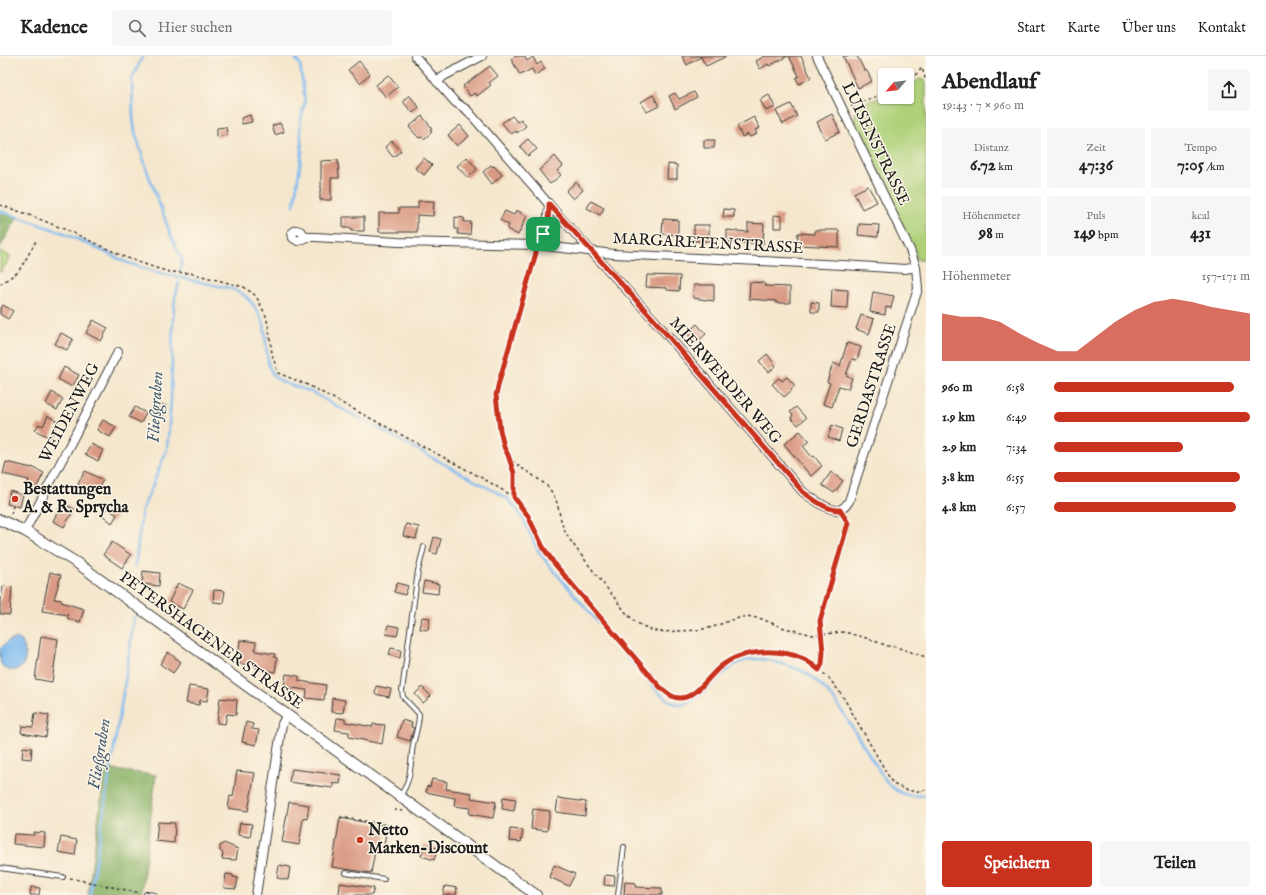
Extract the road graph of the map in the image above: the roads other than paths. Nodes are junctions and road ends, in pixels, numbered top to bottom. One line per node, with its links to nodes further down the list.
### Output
1 (415, 56): 4 (street, MIERWERDER WEG)
2 (482, 56): 4 (street)
3 (817, 56): 9 (street, LUISENSTRASSE)
4 (437, 82): 5 (street, MIERWERDER WEG)
5 (549, 204): 7 (street); 8 (street, MIERWERDER WEG)
6 (307, 237): 7 (street, MARGARETENSTRASSE)
7 (536, 245): 8 (street, MARGARETENSTRASSE)
8 (591, 251): 9 (street, MARGARETENSTRASSE); 11 (street, MIERWERDER WEG)
9 (916, 267): 11 (street, GERDASTRASSE)
10 (118, 352): 13 (street, WEIDENWEG)
11 (840, 510)
12 (0, 520): 13 (street, PETERSHAGENER STRASSE)
13 (25, 531): 15 (street, PETERSHAGENER STRASSE)
14 (424, 547): 16 (lane)
15 (287, 714): 16 (street, PETERSHAGENER STRASSE); 24 (street)
16 (400, 796): 25 (street, PETERSHAGENER STRASSE)
17 (624, 847): 26 (lane)
18 (0, 868): 20 (lane)
19 (346, 873): 21 (lane)
20 (63, 877)
21 (384, 879)
22 (146, 894): 23 (lane)
23 (154, 895)
24 (256, 895)
25 (536, 895)
26 (618, 895)

